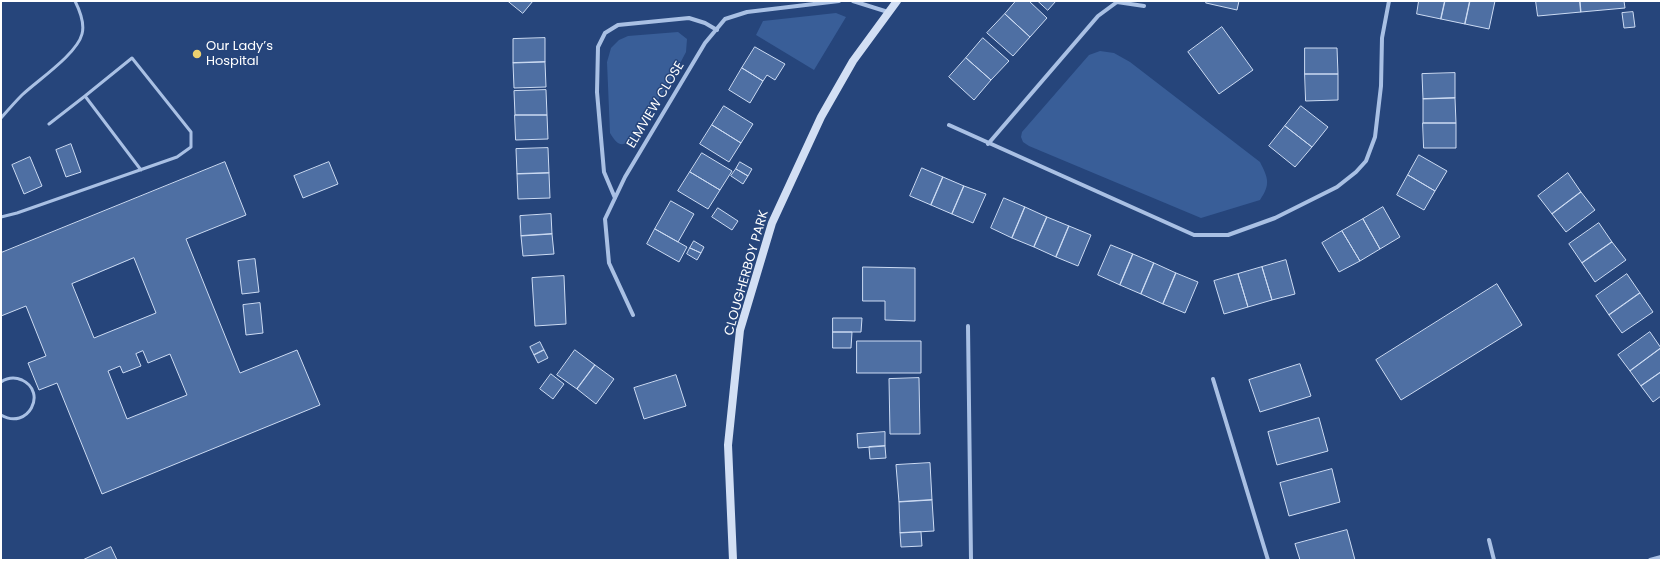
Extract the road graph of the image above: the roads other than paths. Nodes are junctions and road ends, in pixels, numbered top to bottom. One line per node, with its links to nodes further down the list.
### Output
1 (75, 1): 10 (lane)
2 (839, 1): 8 (street, ELMVIEW CLOSE)
3 (853, 1): 7 (street)
4 (897, 1): 7 (street, CLOUGHERBOY PARK)
5 (1390, 1): 13 (street)
6 (1144, 6): 13 (street)
7 (888, 12): 24 (street, CLOUGHERBOY PARK)
8 (717, 30): 15 (street, ELMVIEW CLOSE); 15 (street)
9 (85, 96): 11 (lane); 14 (lane); 14 (lane)
10 (1, 118)
11 (49, 124)
12 (949, 125): 13 (street)
13 (988, 144)
14 (141, 170): 16 (lane)
15 (615, 198): 17 (street, ELMVIEW CLOSE)
16 (1, 217)
17 (633, 315)
18 (968, 326): 25 (street)
19 (1213, 379): 26 (street)
20 (1, 382): 21 (lane)
21 (1, 414)
22 (1489, 540): 27 (street)
23 (1661, 557): 28 (street)
24 (733, 560)
25 (971, 560)
26 (1268, 560)
27 (1494, 560)
28 (1650, 560)

